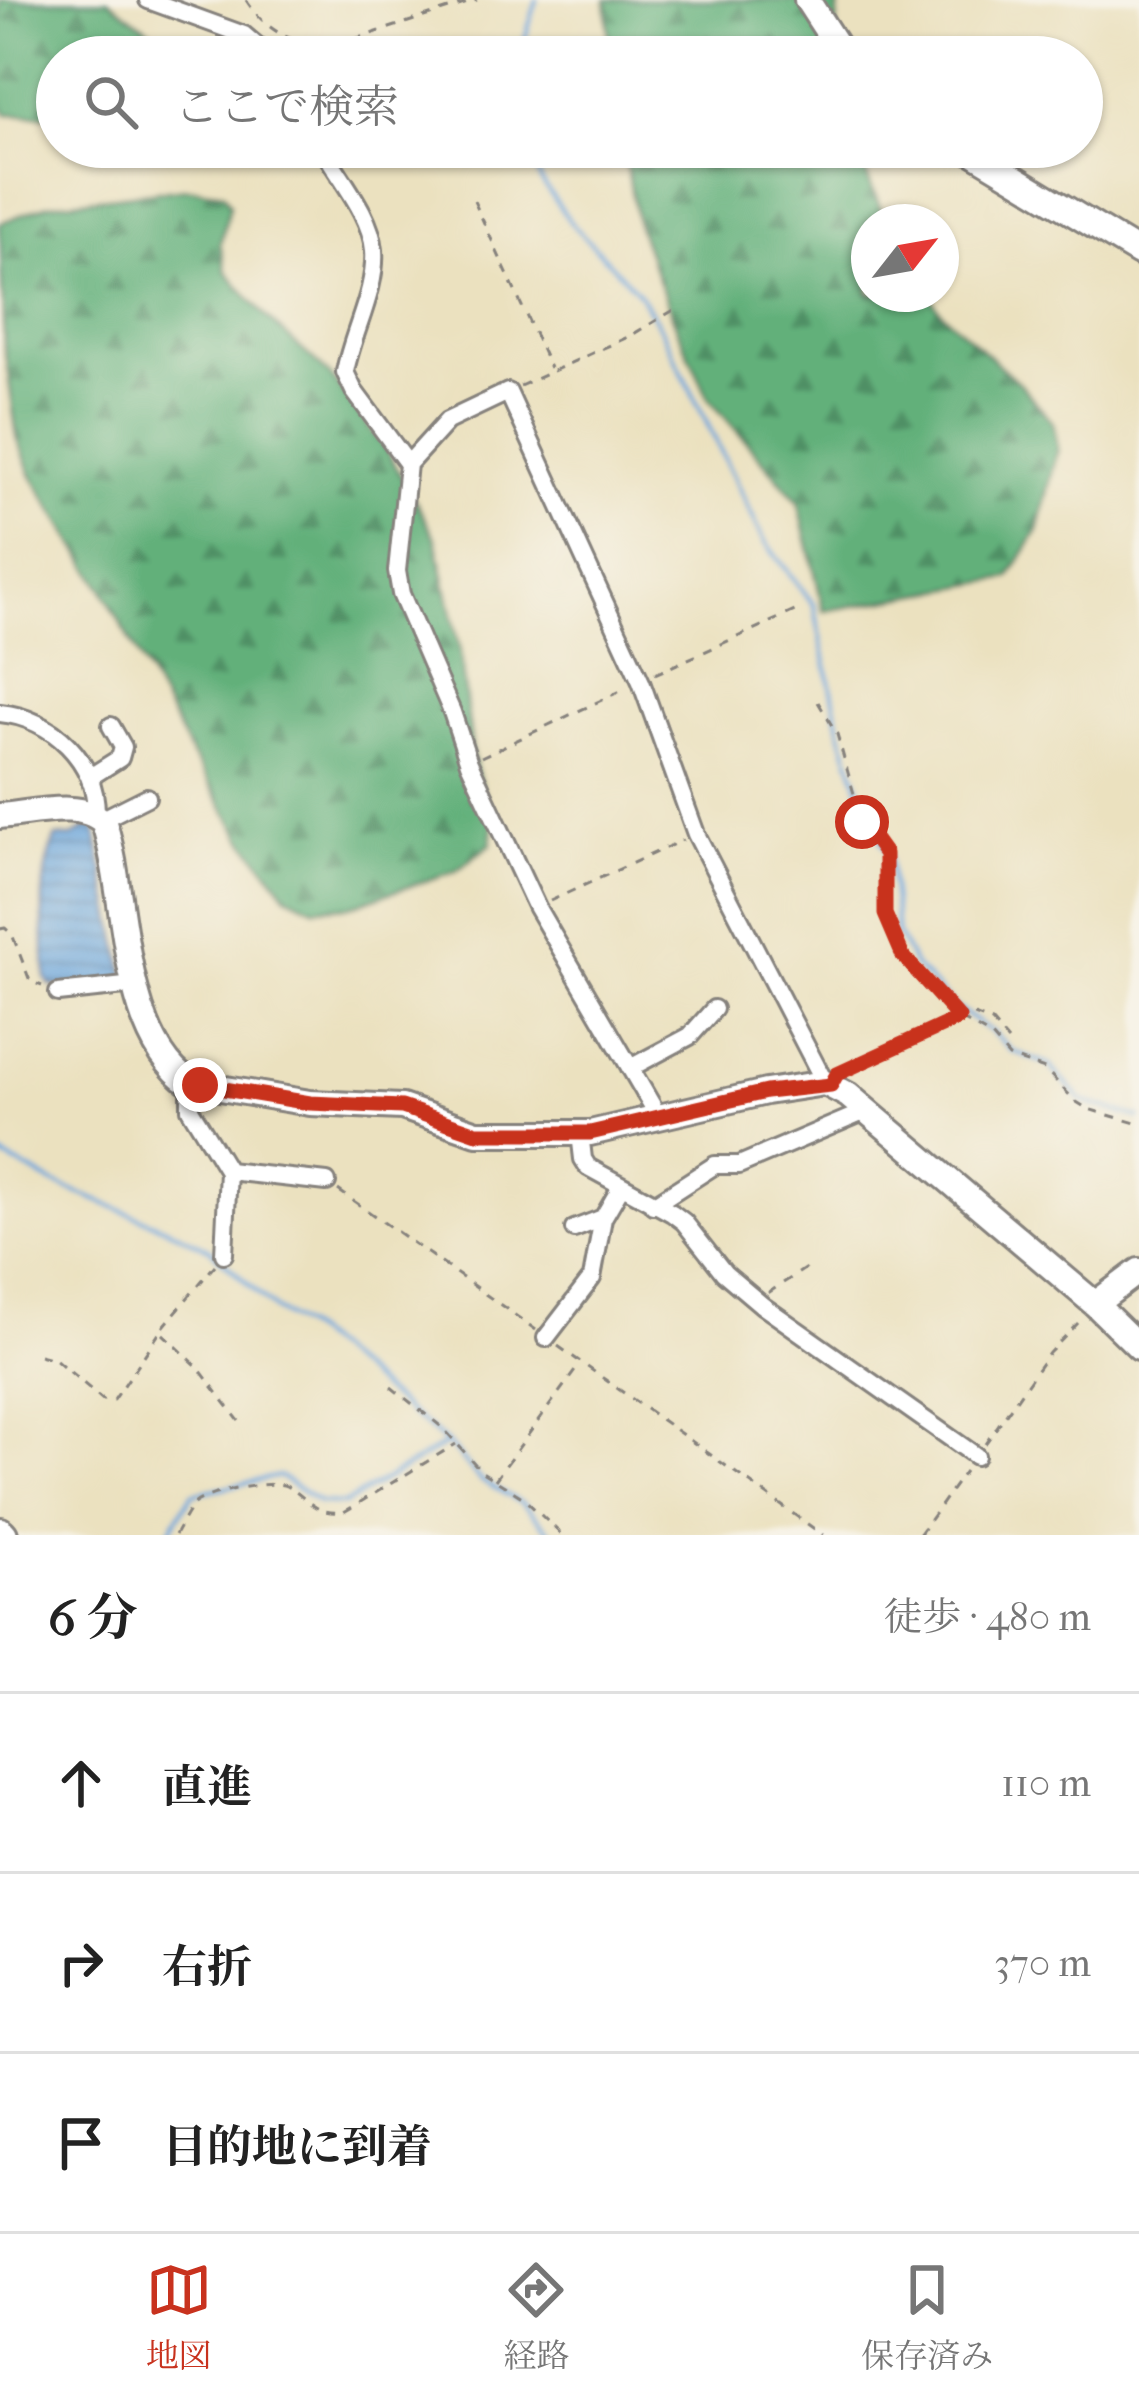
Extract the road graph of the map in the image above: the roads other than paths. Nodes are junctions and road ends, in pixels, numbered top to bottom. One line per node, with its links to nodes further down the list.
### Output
1 (148, 0): 3 (street)
2 (807, 0): 4 (street)
3 (245, 36)
4 (830, 36)
5 (335, 168): 8 (street)
6 (999, 168): 7 (street)
7 (1139, 253)
8 (408, 464): 18 (street); 20 (street)
9 (0, 713): 11 (street)
10 (111, 726): 11 (street)
11 (90, 777): 14 (street)
12 (148, 796): 14 (street)
13 (0, 816): 14 (street)
14 (99, 817): 15 (street)
15 (135, 985): 16 (street); 19 (street)
16 (59, 993)
17 (714, 1009): 18 (street)
18 (630, 1068): 22 (street)
19 (190, 1083): 23 (street); 24 (street)
20 (828, 1084): 21 (street); 22 (street)
21 (866, 1111): 27 (street); 32 (street)
22 (660, 1119): 23 (street)
23 (580, 1133): 26 (street)
24 (228, 1171): 25 (street); 30 (street)
25 (327, 1182)
26 (621, 1187): 27 (street); 28 (street)
27 (653, 1205): 35 (street)
28 (603, 1218): 29 (street); 33 (street)
29 (574, 1228)
30 (224, 1254)
31 (1139, 1271): 32 (street)
32 (1095, 1304): 34 (street)
33 (546, 1338)
34 (1139, 1347)
35 (976, 1456)

